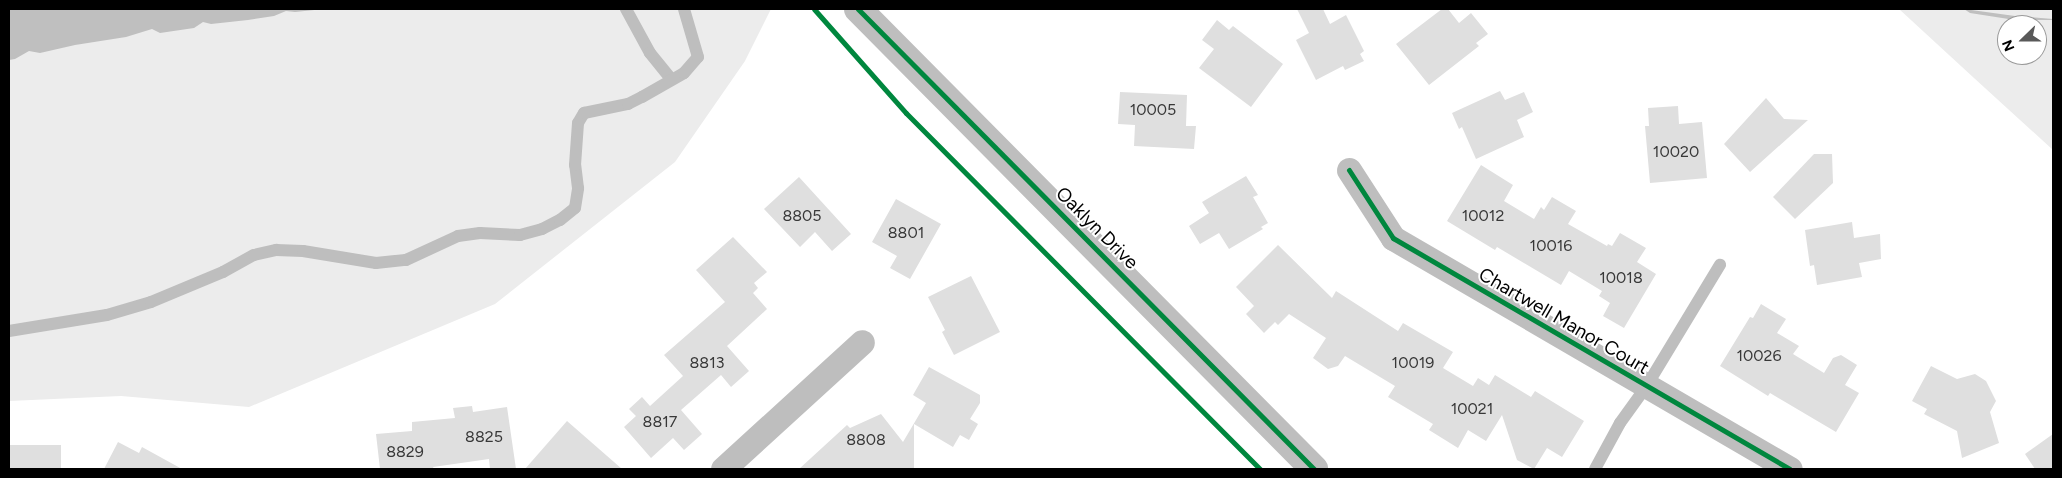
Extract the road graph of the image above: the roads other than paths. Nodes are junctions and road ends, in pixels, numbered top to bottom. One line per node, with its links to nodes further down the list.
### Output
1 (626, 9): 4 (lane)
2 (684, 9): 4 (lane)
3 (858, 9): 11 (street, Oaklyn Drive)
4 (671, 80): 7 (lane)
5 (1349, 170): 9 (street, Chartwell Manor Court)
6 (1720, 266): 9 (lane)
7 (9, 331)
8 (862, 342): 10 (street)
9 (1646, 387): 12 (lane); 13 (street, Chartwell Manor Court)
10 (724, 469)
11 (1314, 469)
12 (1595, 469)
13 (1790, 469)

